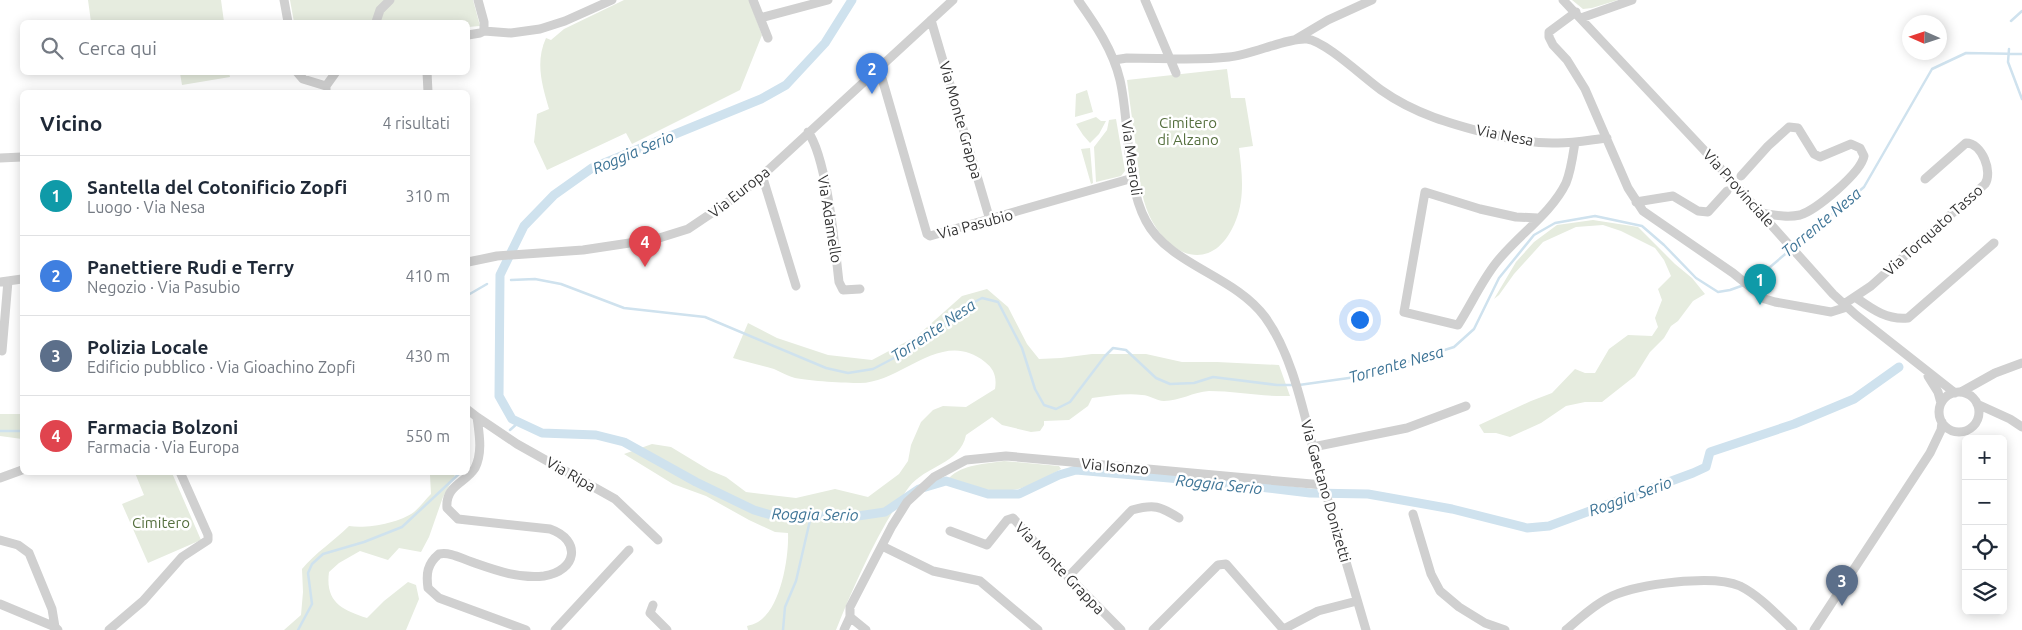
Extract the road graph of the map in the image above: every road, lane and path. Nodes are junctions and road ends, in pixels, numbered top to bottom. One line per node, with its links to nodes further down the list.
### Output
1 (284, 0): 15 (street)
2 (390, 0): 16 (street)
3 (478, 0): 19 (street)
4 (612, 0): 19 (street)
5 (753, 0): 14 (street)
6 (828, 0): 14 (street)
7 (953, 0): 17 (street, Via Europa)
8 (1078, 0): 25 (street, Via Mearoli)
9 (1145, 0): 24 (street)
10 (1372, 0): 18 (street)
11 (1563, 0): 13 (street, Via Provinciale)
12 (1632, 0): 13 (street)
13 (1579, 15): 34 (street); 44 (street, Via Provinciale)
14 (760, 18): 21 (street)
15 (288, 20)
16 (377, 20)
17 (931, 20): 26 (street, Via Europa); 46 (street, Via Monte Grappa)
18 (1328, 20): 22 (street); 23 (street)
19 (484, 31): 20 (street)
20 (470, 35)
21 (768, 38)
22 (1296, 39): 23 (street, Via Nesa); 24 (street, Via Nesa)
23 (1312, 40): 35 (street, Via Nesa)
24 (1170, 58): 25 (street, Via Nesa); 27 (street)
25 (1114, 60): 40 (street, Via Mearoli)
26 (879, 68): 33 (street, Via Europa); 46 (street, Via Pasubio)
27 (1176, 73)
28 (300, 75): 31 (street)
29 (334, 75): 31 (street)
30 (427, 75): 32 (street)
31 (326, 89)
32 (428, 90)
33 (808, 132): 38 (street, Via Europa); 52 (street, Via Adamello)
34 (1607, 138): 35 (street, Via Nesa); 43 (street)
35 (1574, 142): 45 (street)
36 (20, 157): 37 (street)
37 (0, 158)
38 (762, 175): 48 (street, Via Europa); 51 (street)
39 (1741, 176): 44 (street)
40 (1133, 178): 46 (street, Via Pasubio); 56 (street, Via Mearoli)
41 (1925, 179): 53 (street, Via Torquato Tasso)
42 (1727, 191): 43 (street)
43 (1636, 202): 54 (street)
44 (1761, 213): 54 (street, Via Provinciale)
45 (1538, 218): 45 (street)
46 (990, 220)
47 (1994, 243): 53 (street)
48 (470, 262)
49 (20, 279): 50 (street)
50 (4, 281): 55 (street)
51 (796, 286)
52 (860, 288)
53 (1855, 297): 54 (street, Via Torquato Tasso)
54 (1845, 306): 58 (street, Via Provinciale)
55 (2, 351)
56 (1284, 352): 71 (street, Via Gaetano Donizetti)
57 (2022, 363): 59 (street)
58 (1922, 368): 60 (street, Via Provinciale); 62 (street, Via Provinciale)
59 (1980, 381): 60 (street); 61 (street)
60 (1958, 392): 61 (street); 62 (street)
61 (1974, 401): 65 (street); 67 (street)
62 (1941, 403): 68 (street)
63 (1466, 406): 71 (street)
64 (470, 412): 66 (street, Via Ripa)
65 (2001, 415): 67 (street); 69 (street)
66 (477, 417): 74 (street); 83 (street, Via Ripa)
67 (1977, 419): 70 (street)
68 (1942, 422): 70 (street); 72 (street)
69 (2022, 427)
70 (1954, 431): 72 (street)
71 (1313, 447): 78 (street, Via Gaetano Donizetti)
72 (1930, 453): 106 (street)
73 (20, 471): 77 (street)
74 (470, 472)
75 (181, 475): 93 (street)
76 (467, 475): 94 (street)
77 (0, 478)
78 (1323, 485): 84 (street, Via Isonzo); 87 (street, Via Gaetano Donizetti)
79 (1413, 514): 103 (street)
80 (1179, 518): 86 (street)
81 (950, 531): 86 (street, Via Monte Grappa)
82 (0, 540): 91 (street)
83 (658, 540)
84 (882, 546): 90 (street); 99 (street)
85 (629, 550): 95 (street)
86 (1068, 576): 100 (street, Via Monte Grappa)
87 (1357, 601): 92 (street); 102 (street, Via Gaetano Donizetti)
88 (0, 604): 91 (street)
89 (653, 605): 96 (street)
90 (850, 617): 97 (street); 98 (street)
91 (57, 628)
92 (1282, 629): 101 (street)
93 (109, 630)
94 (526, 630)
95 (555, 630)
96 (667, 630)
97 (844, 630)
98 (866, 630)
99 (1038, 630)
100 (1121, 630)
101 (1153, 630)
102 (1366, 630)
103 (1505, 630)
104 (1566, 630): 105 (street)
105 (1793, 630)
106 (1814, 630)

